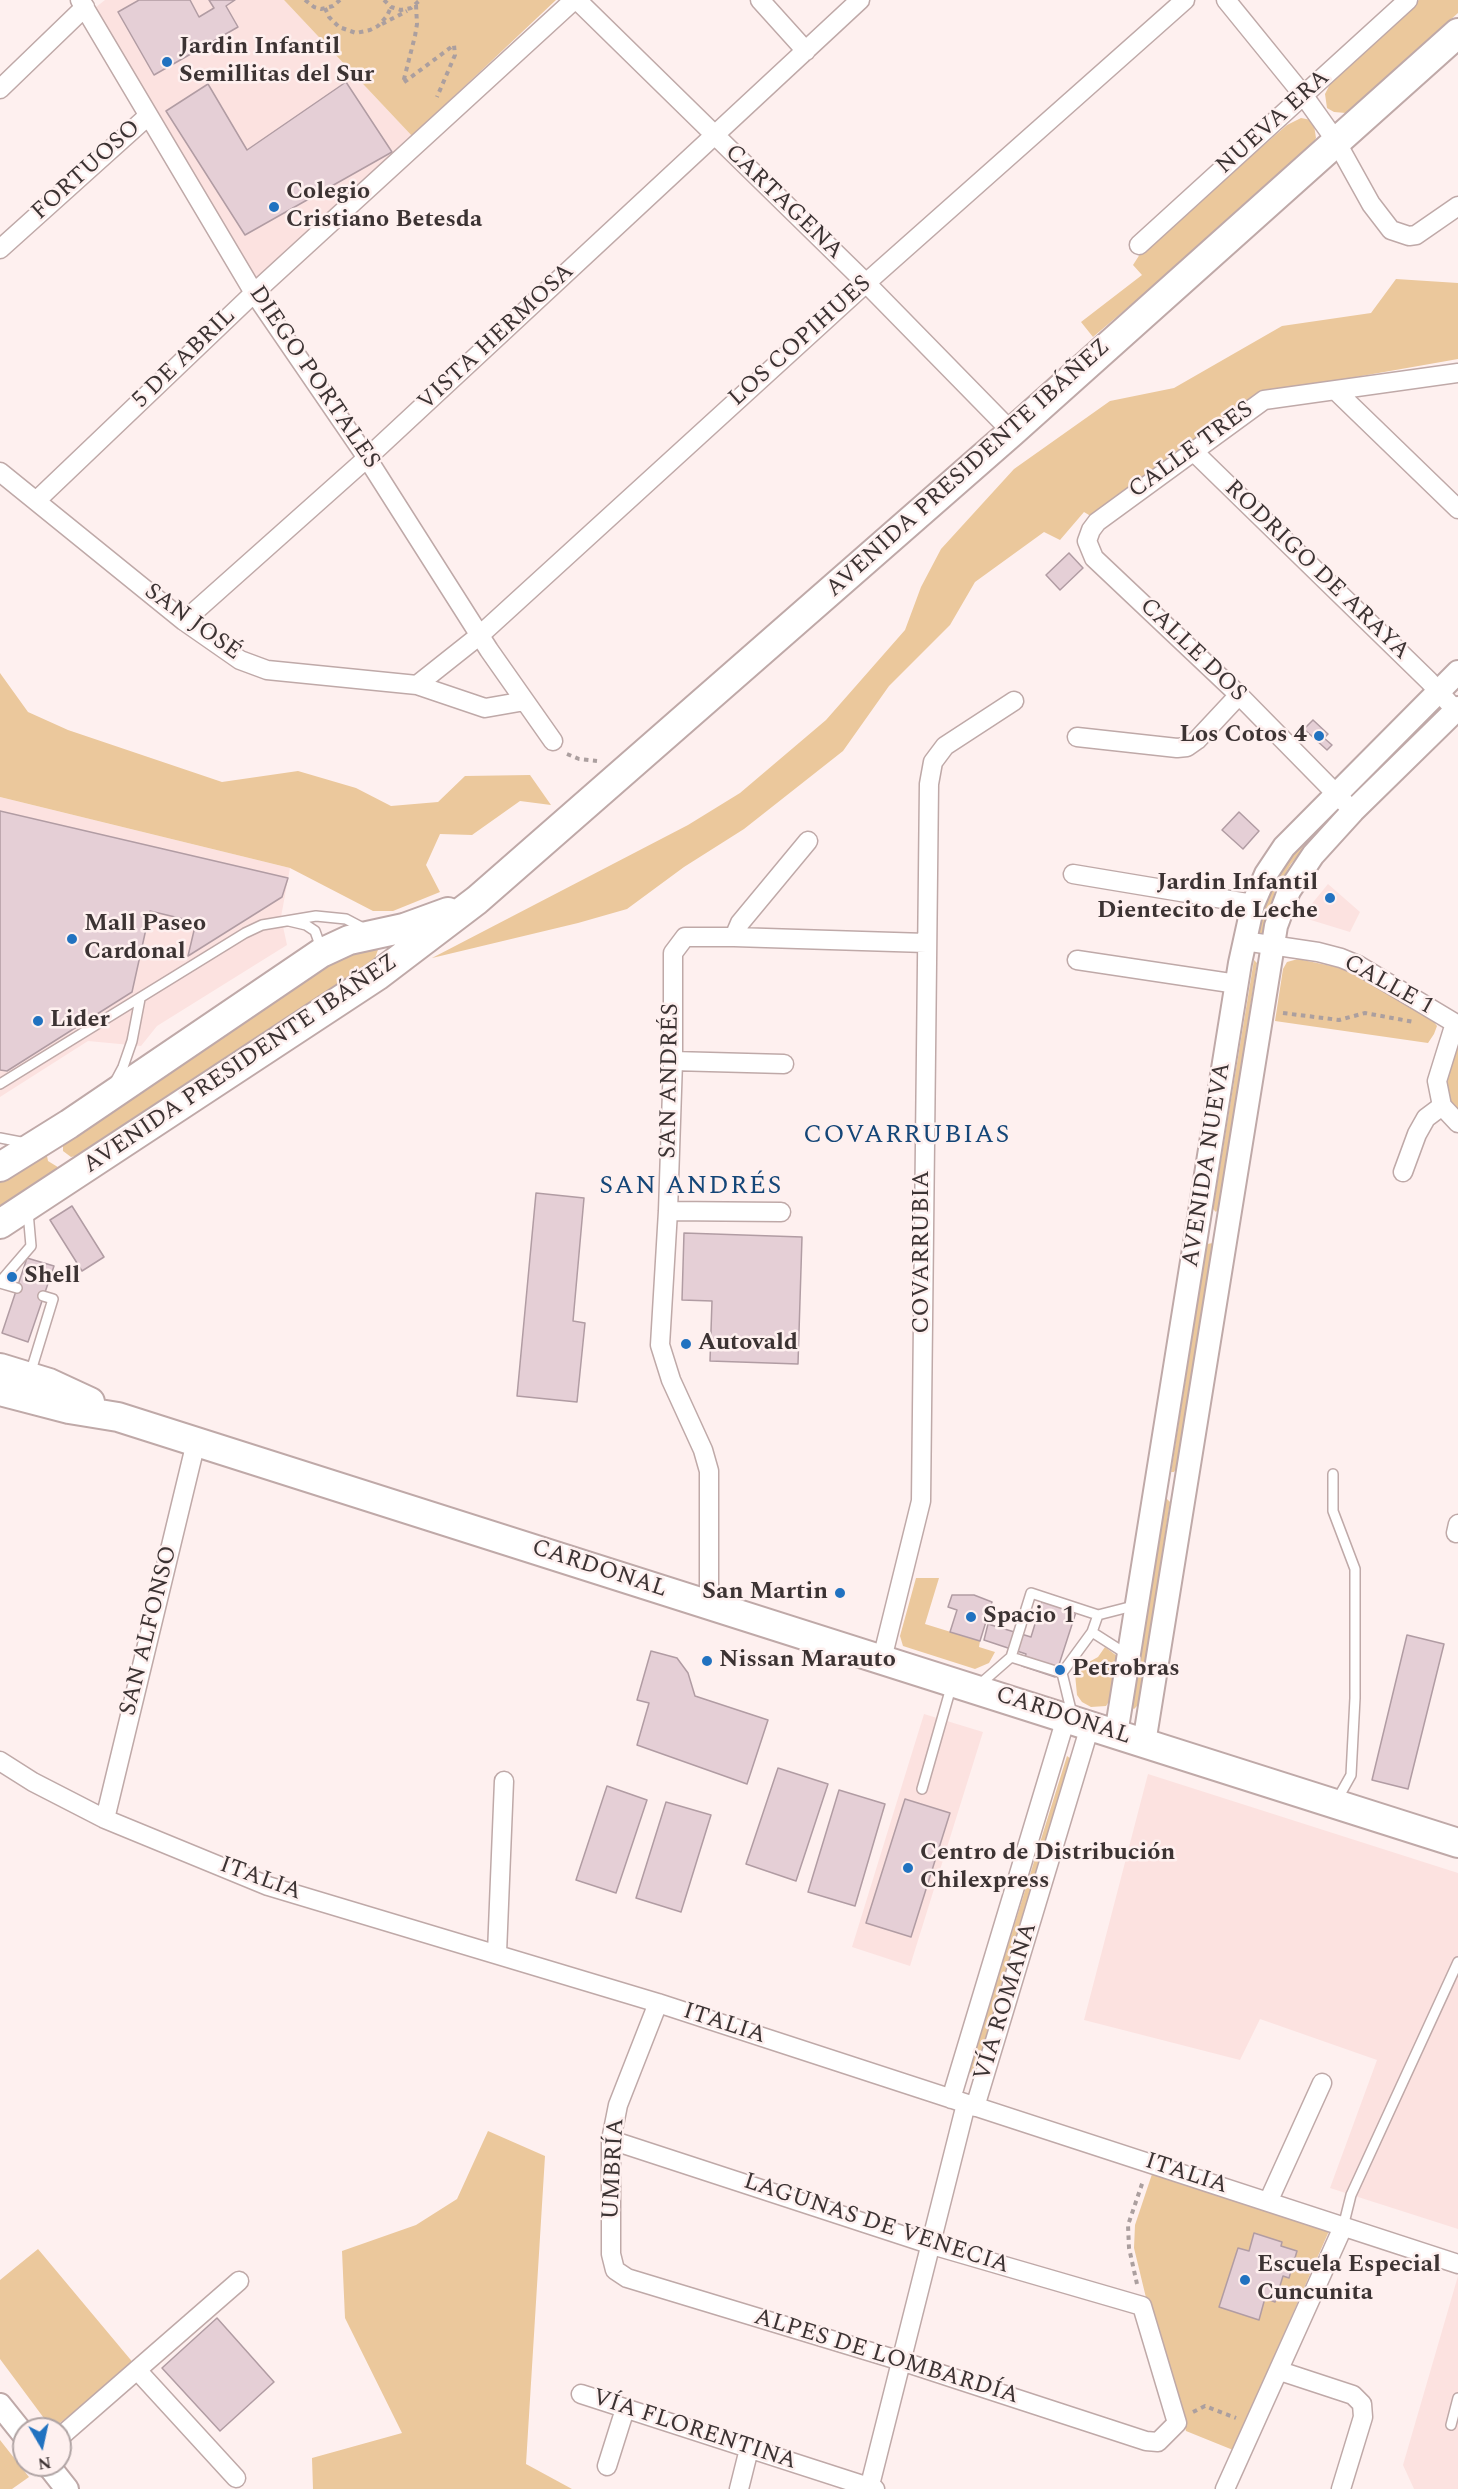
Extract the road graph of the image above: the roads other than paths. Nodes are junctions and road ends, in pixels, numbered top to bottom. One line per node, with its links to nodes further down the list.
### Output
1 (575, 0): 13 (street, CARTAGENA); 19 (street, 5 DE ABRIL)
2 (760, 0): 9 (street)
3 (860, 0): 9 (street, VISTA HERMOSA)
4 (1185, 0): 18 (street, LOS COPIHUES)
5 (1226, 0): 11 (street)
6 (1408, 0): 11 (street, NUEVA ERA)
7 (82, 4): 10 (street, DIEGO PORTALES); 12 (street, DIEGO PORTALES)
8 (1458, 33): 14 (main road, AVENIDA PRESIDENTE IBÁÑEZ)
9 (806, 51): 13 (street, VISTA HERMOSA)
10 (0, 88)
11 (1304, 96): 14 (street); 16 (street, NUEVA ERA)
12 (148, 116): 17 (street, FORTUOSO); 19 (street, DIEGO PORTALES)
13 (714, 136): 18 (street, CARTAGENA); 24 (street, VISTA HERMOSA)
14 (1336, 141): 15 (street); 22 (main road, AVENIDA PRESIDENTE IBÁÑEZ)
15 (1458, 206)
16 (1139, 245)
17 (0, 249)
18 (866, 283): 22 (street, CARTAGENA); 30 (street, LOS COPIHUES)
19 (254, 293): 24 (street, DIEGO PORTALES); 26 (street, 5 DE ABRIL)
20 (1458, 373): 21 (street, CALLE TRES)
21 (1335, 390): 23 (street, CALLE TRES); 27 (street)
22 (1012, 432): 44 (main road, AVENIDA PRESIDENTE IBÁÑEZ)
23 (1192, 450): 28 (street, CALLE TRES); 33 (street, RODRIGO DE ARAYA)
24 (367, 458): 29 (street, VISTA HERMOSA); 30 (street, DIEGO PORTALES)
25 (0, 472): 26 (street, SAN JOSÉ)
26 (36, 501): 29 (street, SAN JOSÉ)
27 (1458, 509)
28 (1087, 541): 34 (street, CALLE DOS)
29 (184, 621): 32 (street, SAN JOSÉ)
30 (480, 635): 32 (street, LOS COPIHUES); 35 (street, DIEGO PORTALES)
31 (1458, 672): 33 (street, AVENIDA NUEVA)
32 (417, 685): 35 (street, SAN JOSÉ)
33 (1438, 692): 37 (street, RODRIGO DE ARAYA); 40 (street, AVENIDA NUEVA)
34 (1239, 695): 38 (street); 40 (street, CALLE DOS)
35 (525, 701): 39 (street, DIEGO PORTALES)
36 (1014, 701): 50 (street, COVARRUBIA)
37 (1457, 710): 41 (street, AVENIDA NUEVA)
38 (1077, 737)
39 (553, 741)
40 (1335, 793): 41 (street, CALLE DOS); 45 (street, AVENIDA NUEVA)
41 (1353, 811): 51 (street, AVENIDA NUEVA)
42 (808, 841): 48 (street)
43 (1073, 874): 45 (street)
44 (477, 900): 47 (main road, AVENIDA PRESIDENTE IBÁÑEZ); 54 (main road, AVENIDA PRESIDENTE IBÁÑEZ)
45 (1253, 904): 49 (street, AVENIDA NUEVA)
46 (284, 920): 47 (lane); 52 (lane); 56 (lane)
47 (372, 934): 52 (main road, AVENIDA PRESIDENTE IBÁÑEZ); 54 (main road)
48 (734, 937): 50 (street, SAN ANDRÉS); 58 (street, SAN ANDRÉS)
49 (1244, 941): 51 (street, CALLE 1); 55 (street, AVENIDA NUEVA)
50 (926, 943): 93 (street, COVARRUBIA)
51 (1272, 945): 57 (street, CALLE 1); 75 (street, AVENIDA NUEVA)
52 (321, 953): 61 (main road, AVENIDA PRESIDENTE IBÁÑEZ)
53 (1077, 960): 55 (street)
54 (376, 976): 67 (main road, AVENIDA PRESIDENTE IBÁÑEZ)
55 (1237, 984): 73 (street, AVENIDA NUEVA)
56 (140, 999): 60 (lane); 61 (lane)
57 (1455, 1025): 62 (street)
58 (673, 1061): 59 (street); 71 (street, SAN ANDRÉS)
59 (784, 1064)
60 (0, 1084)
61 (102, 1102): 64 (main road, AVENIDA PRESIDENTE IBÁÑEZ)
62 (1442, 1106): 63 (street); 69 (street)
63 (1458, 1123)
64 (69, 1124): 66 (main road, AVENIDA PRESIDENTE IBÁÑEZ); 67 (main road)
65 (0, 1138): 66 (lane)
66 (41, 1142): 68 (main road, AVENIDA PRESIDENTE IBÁÑEZ)
67 (91, 1166): 70 (main road, AVENIDA PRESIDENTE IBÁÑEZ)
68 (0, 1167)
69 (1403, 1172)
70 (28, 1206): 74 (main road, AVENIDA PRESIDENTE IBÁÑEZ); 76 (lane)
71 (668, 1210): 72 (street); 87 (street, SAN ANDRÉS)
72 (781, 1212)
73 (1198, 1223): 75 (street); 85 (street, AVENIDA NUEVA)
74 (0, 1224)
75 (1226, 1227): 86 (street, AVENIDA NUEVA)
76 (0, 1282): 77 (lane)
77 (17, 1288)
78 (43, 1296): 80 (lane)
79 (0, 1368): 80 (main road, CARDONAL)
80 (29, 1377): 82 (main road, CARDONAL)
81 (0, 1391): 82 (main road, CARDONAL)
82 (118, 1418): 83 (main road, CARDONAL)
83 (196, 1442): 87 (main road, CARDONAL); 102 (street, SAN ALFONSO)
84 (1333, 1474): 101 (lane)
85 (1157, 1482): 86 (street); 88 (street, AVENIDA NUEVA)
86 (1185, 1487): 97 (street, AVENIDA NUEVA)
87 (709, 1605): 93 (main road, CARDONAL)
88 (1137, 1605): 89 (lane); 91 (street, AVENIDA NUEVA)
89 (1098, 1615): 90 (lane); 92 (lane)
90 (1092, 1632): 91 (lane); 94 (lane)
91 (1129, 1655): 96 (street, AVENIDA NUEVA)
92 (1011, 1657): 94 (lane); 95 (lane)
93 (882, 1659): 95 (main road, CARDONAL)
94 (1062, 1674): 96 (lane)
95 (964, 1685): 96 (main road, CARDONAL); 100 (lane)
96 (1087, 1724): 97 (main road, CARDONAL); 108 (street, VÍA ROMANA); 108 (street, VÍA ROMANA)
97 (1144, 1743): 101 (main road, CARDONAL)
98 (0, 1761): 102 (street, ITALIA)
99 (504, 1782): 104 (street)
100 (922, 1790)
101 (1335, 1803): 103 (main road, CARDONAL)
102 (105, 1820): 104 (street, ITALIA)
103 (1458, 1843)
104 (497, 1953): 106 (street, ITALIA)
105 (1458, 1962): 111 (lane)
106 (658, 2003): 108 (street, ITALIA); 109 (street, UMBRÍA)
107 (1322, 2083): 110 (street)
108 (964, 2103): 110 (street, ITALIA); 112 (street, VÍA ROMANA)
109 (612, 2140): 112 (street, LAGUNAS DE VENECIA); 114 (street, UMBRÍA)
110 (1268, 2202): 111 (street, ITALIA)
111 (1343, 2227): 113 (street, ITALIA); 118 (street)
112 (932, 2245): 116 (street, VÍA ROMANA); 126 (street, LAGUNAS DE VENECIA)
113 (1458, 2264)
114 (615, 2270): 116 (street, ALPES DE LOMBARDÍA)
115 (240, 2281): 117 (street)
116 (902, 2361): 126 (street, ALPES DE LOMBARDÍA); 131 (street, VÍA ROMANA)
117 (137, 2370): 125 (street); 130 (street)
118 (1280, 2371): 134 (street); 135 (street)
119 (581, 2394): 122 (street, VÍA FLORENTINA)
120 (1458, 2398): 124 (lane)
121 (0, 2405): 123 (street)
122 (625, 2409): 127 (street, VÍA FLORENTINA); 128 (street)
123 (12, 2420)
124 (1451, 2425)
125 (72, 2427)
126 (1158, 2442)
127 (749, 2449): 131 (street, VÍA FLORENTINA); 133 (street)
128 (608, 2466)
129 (58, 2477): 132 (street)
130 (236, 2478)
131 (872, 2488)
132 (67, 2489)
133 (739, 2489)
134 (1225, 2489)
135 (1341, 2489)

